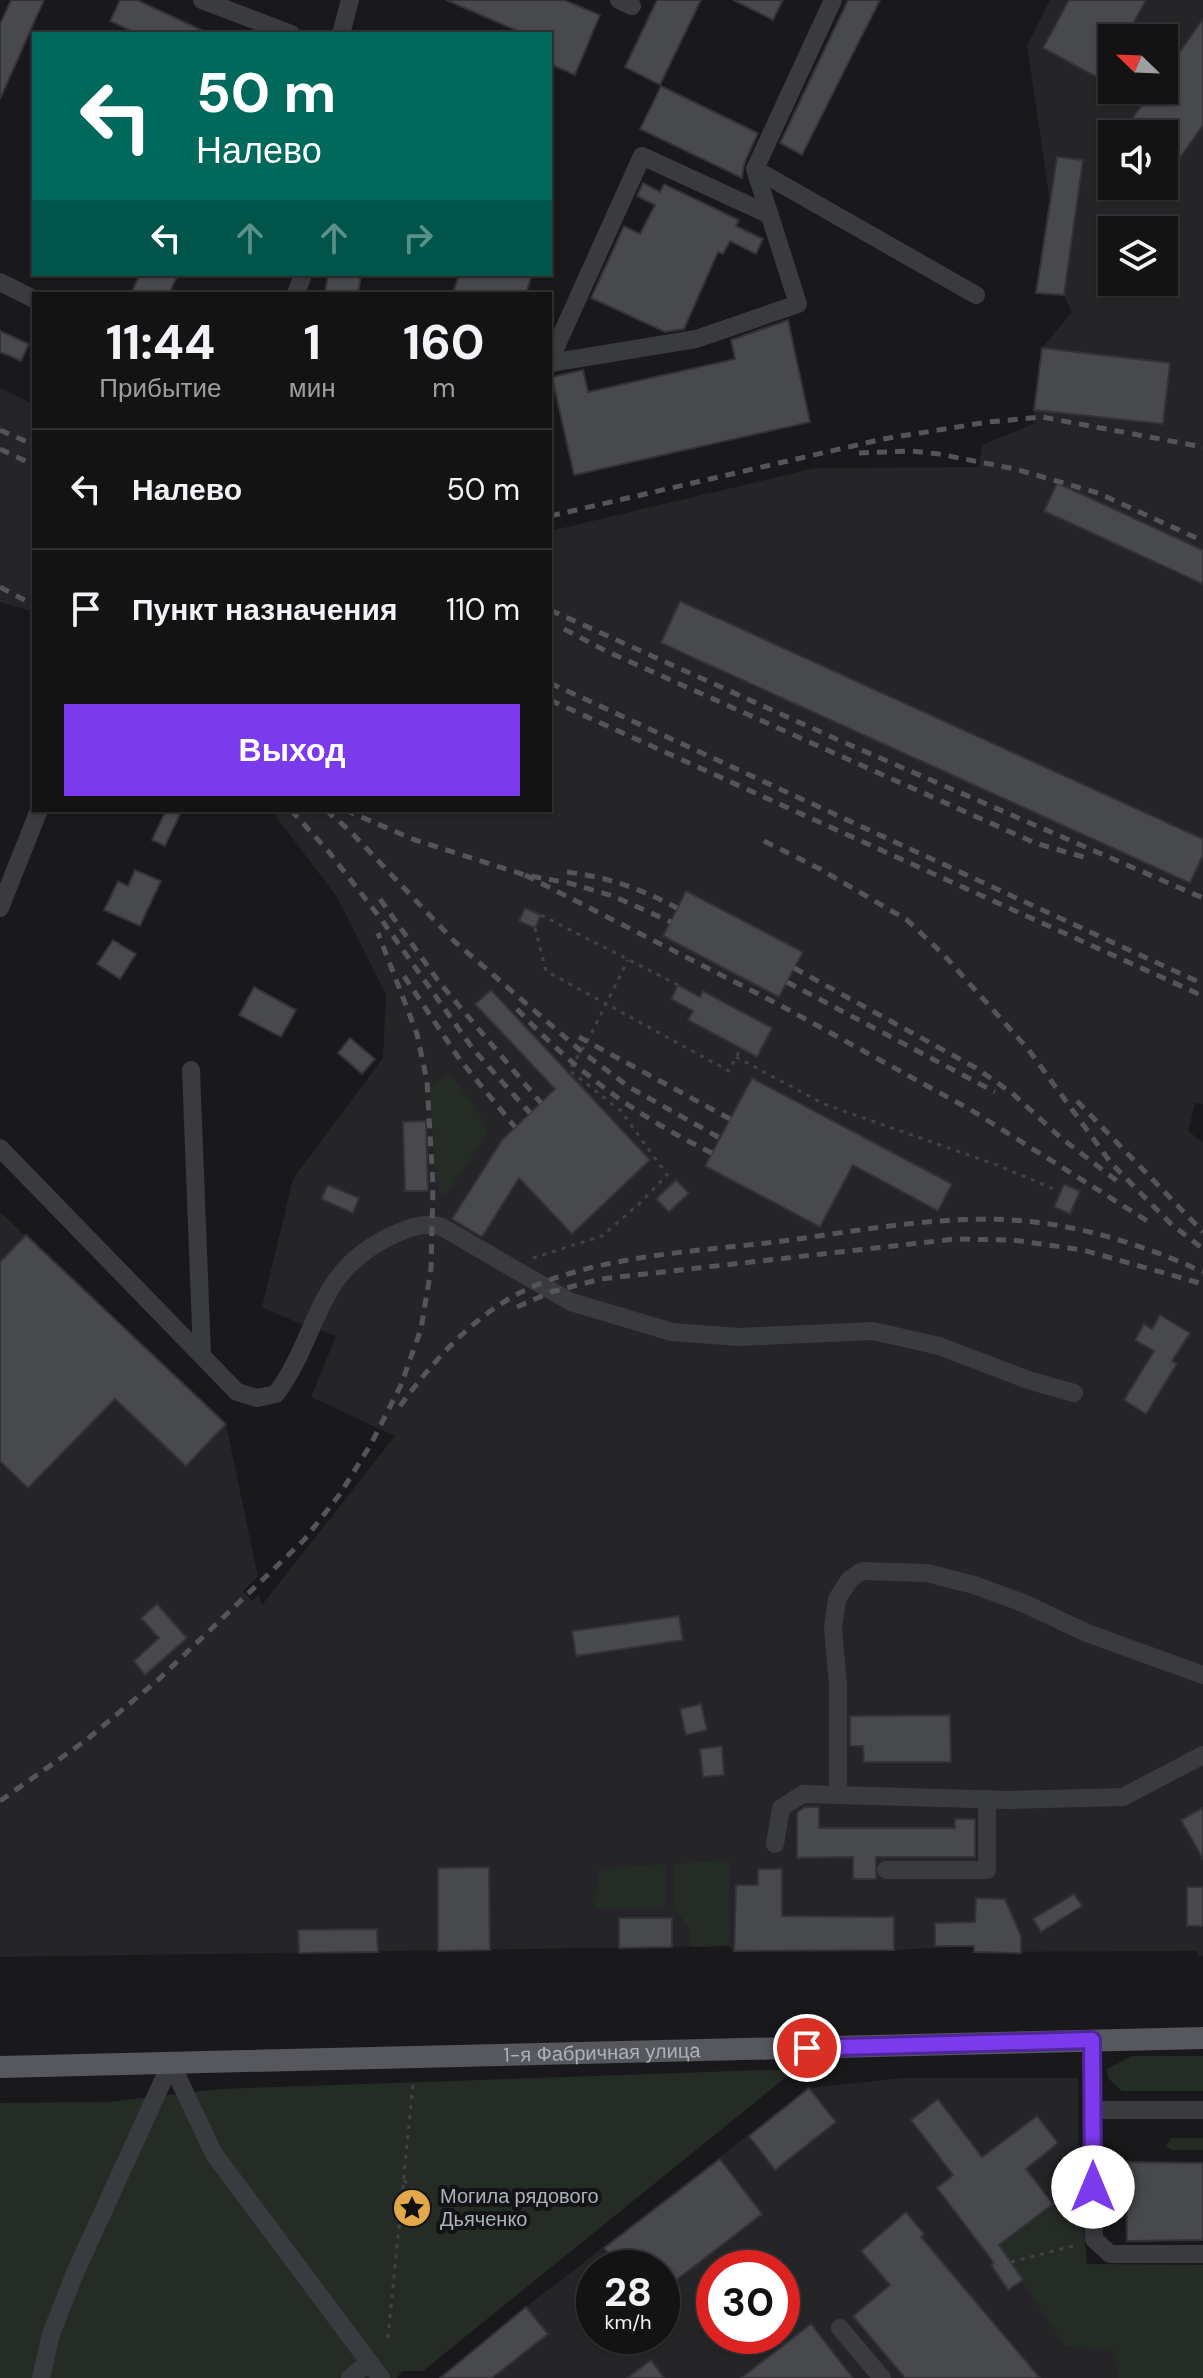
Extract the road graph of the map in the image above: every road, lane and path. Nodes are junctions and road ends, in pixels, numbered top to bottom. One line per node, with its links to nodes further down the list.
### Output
1 (202, 0): 4 (street)
2 (350, 0): 5 (street)
3 (833, 0): 6 (street)
4 (286, 32)
5 (342, 32)
6 (755, 169): 7 (street); 9 (street)
7 (770, 215): 11 (street); 12 (street)
8 (0, 282): 10 (street)
9 (976, 295)
10 (32, 298)
11 (552, 357)
12 (552, 361)
13 (38, 812): 14 (street)
14 (0, 908)
15 (541, 915): 17 (path)
16 (535, 928): 19 (path)
17 (628, 960): 18 (path); 19 (path)
18 (678, 985)
19 (605, 1005): 21 (path); 25 (path)
20 (741, 1048): 21 (path)
21 (736, 1057): 24 (path)
22 (191, 1070): 26 (street)
23 (0, 1148): 26 (street)
24 (1054, 1189)
25 (510, 1267): 26 (street); 27 (street)
26 (202, 1355)
27 (1074, 1393)
28 (1203, 1675): 30 (street)
29 (1203, 1755): 31 (street)
30 (838, 1795): 31 (street); 32 (street)
31 (987, 1799): 33 (street)
32 (775, 1844)
33 (886, 1870)
34 (1203, 2038): 35 (main road, 1-я Фабричная улица)
35 (1092, 2040): 36 (main road, 1-я Фабричная улица); 39 (street)
36 (171, 2063): 37 (main road, 1-я Фабричная улица); 48 (street); 49 (street)
37 (0, 2067)
38 (413, 2084): 41 (path)
39 (1093, 2110): 40 (street); 44 (street)
40 (1203, 2110)
41 (404, 2179): 42 (path); 47 (path)
42 (422, 2202)
43 (1085, 2243): 45 (path)
44 (1203, 2254)
45 (1011, 2262)
46 (840, 2328): 52 (street)
47 (388, 2338)
48 (369, 2362): 50 (street); 51 (street)
49 (41, 2378)
50 (350, 2378)
51 (381, 2378)
52 (882, 2378)

